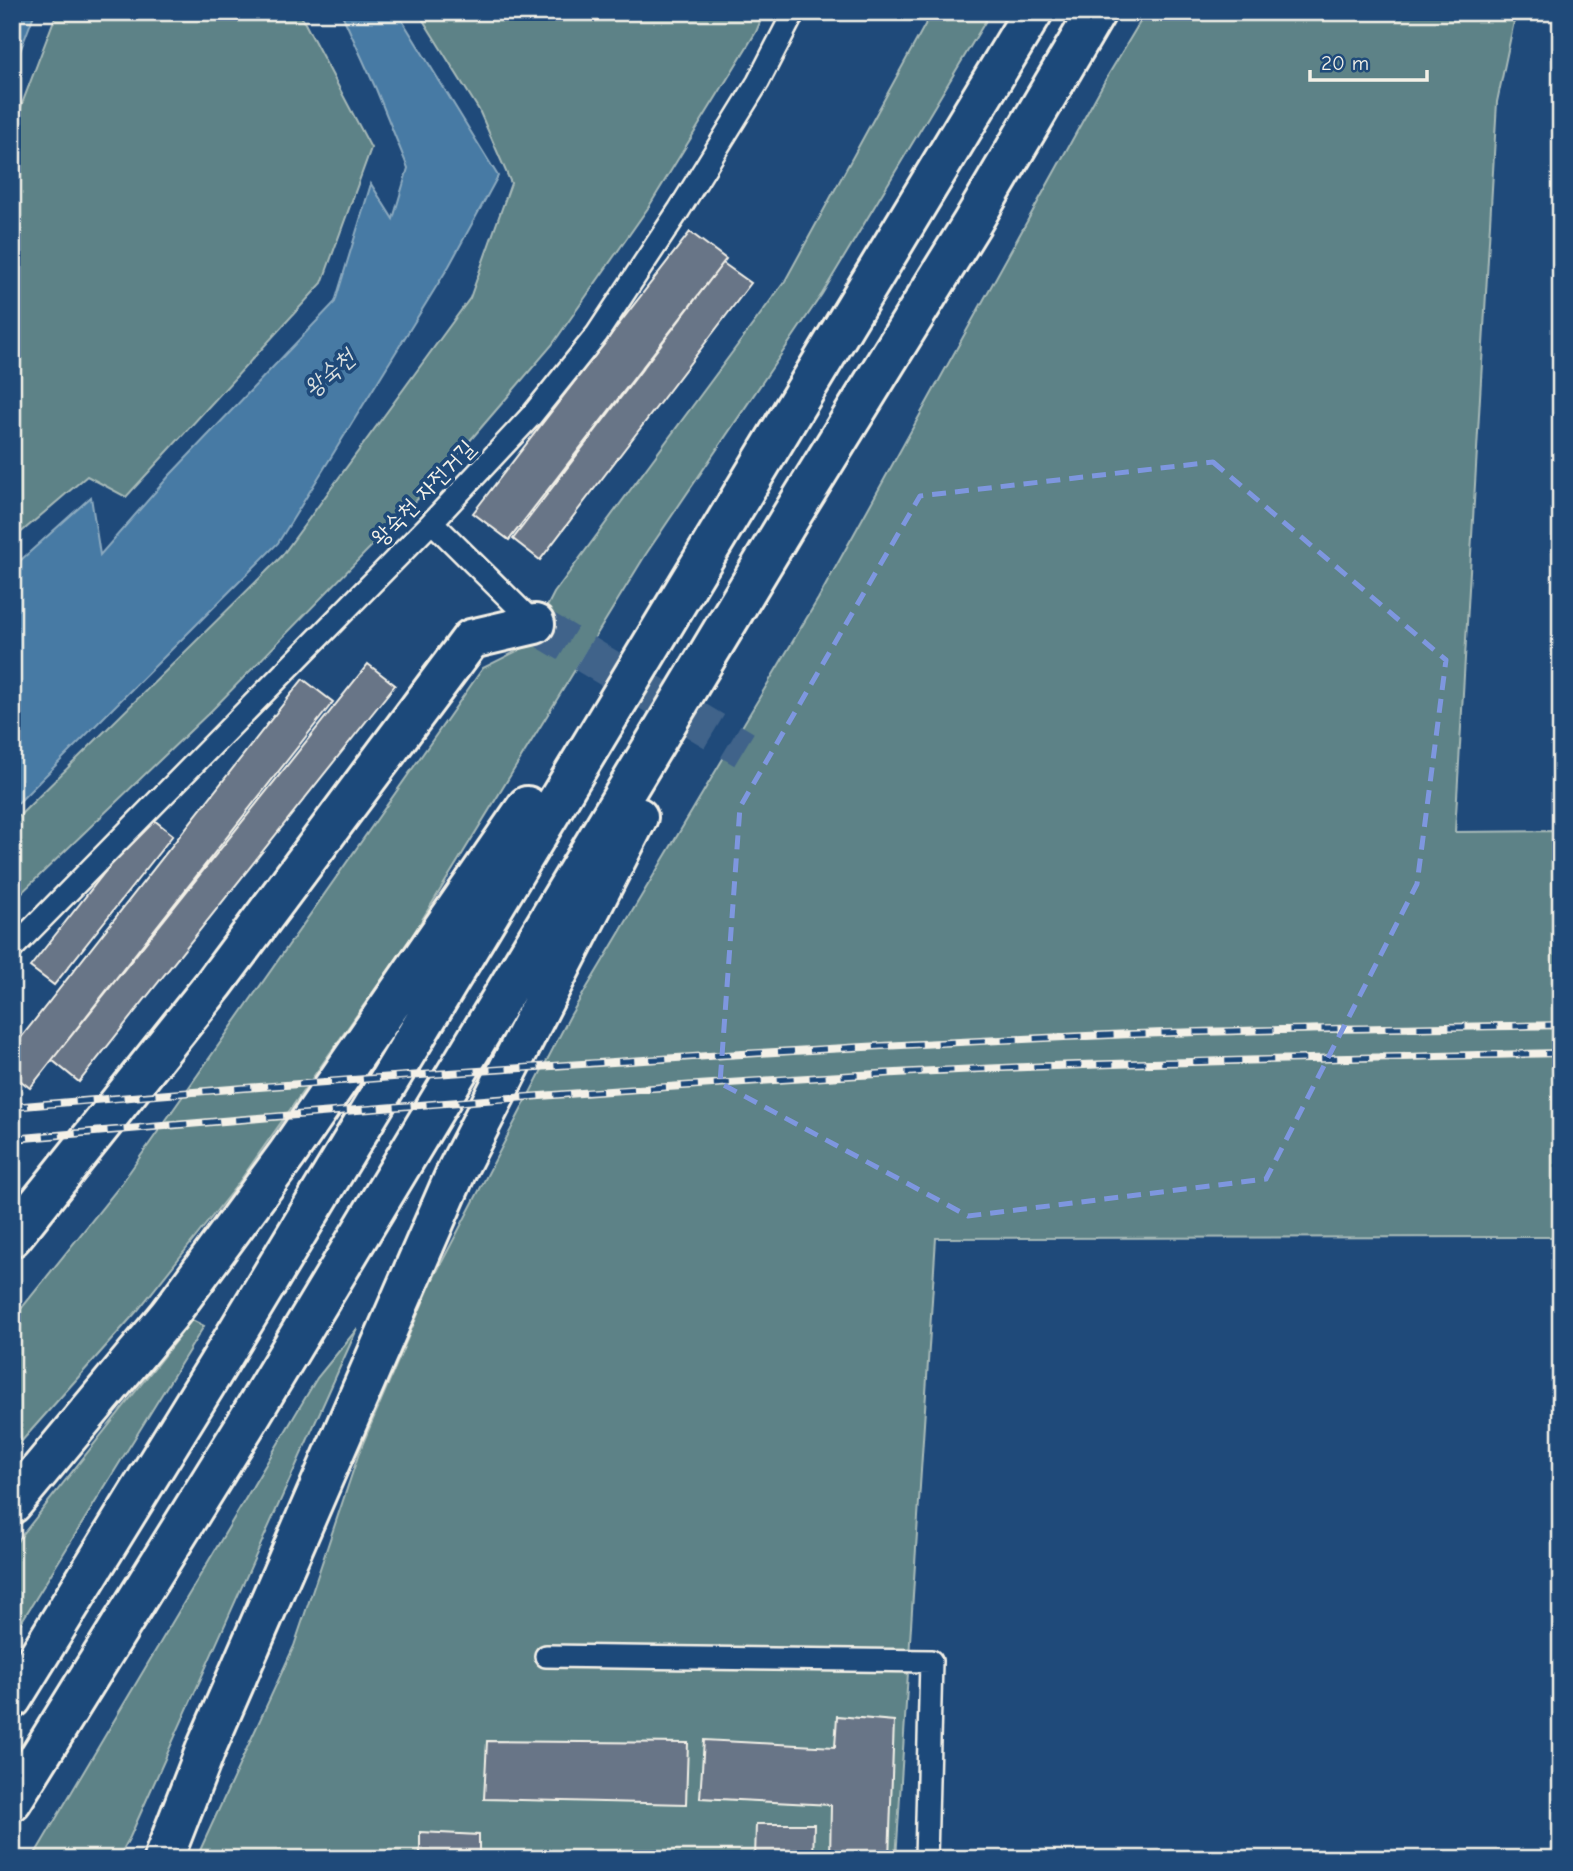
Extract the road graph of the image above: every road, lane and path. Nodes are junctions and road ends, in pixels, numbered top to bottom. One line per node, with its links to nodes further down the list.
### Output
1 (794, 12): 6 (lane, 왕숙천 자전거길)
2 (1032, 12): 4 (main road)
3 (1096, 12): 5 (main road)
4 (747, 488): 10 (main road); 12 (main road)
5 (793, 513): 13 (main road); 14 (main road)
6 (432, 522): 7 (lane); 8 (lane, 왕숙천 자전거길)
7 (535, 624): 9 (main road)
8 (12, 949)
9 (12, 1237)
10 (12, 1504)
11 (546, 1656): 17 (lane)
12 (12, 1699)
13 (207, 1746): 15 (main road); 16 (main road)
14 (12, 1801)
15 (138, 1859)
16 (163, 1859)
17 (926, 1859)

